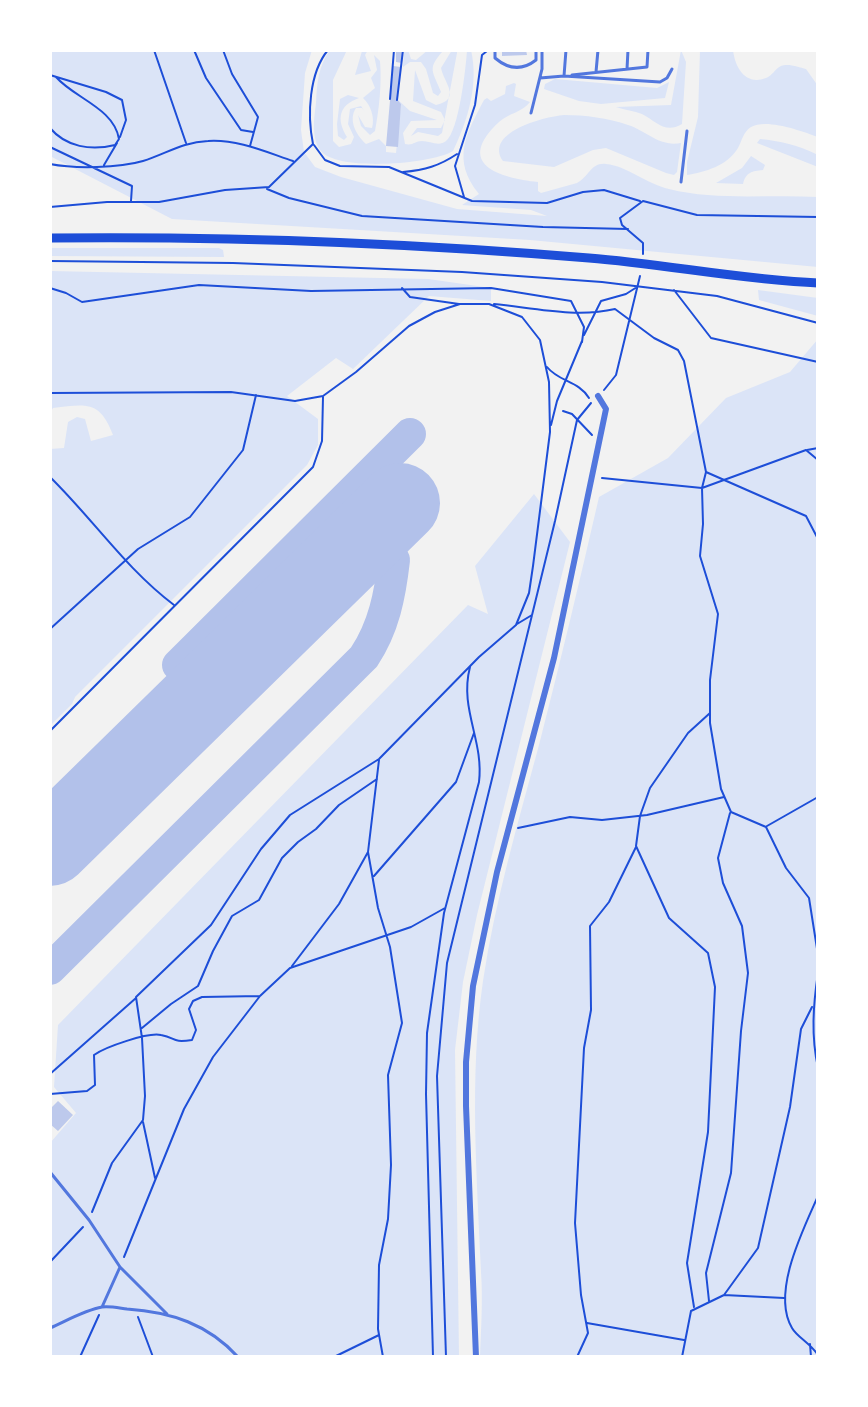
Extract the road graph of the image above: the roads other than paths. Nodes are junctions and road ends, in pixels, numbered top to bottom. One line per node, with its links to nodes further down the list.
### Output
1 (495, 50): 2 (lane)
2 (536, 50)
3 (542, 50): 12 (lane)
4 (566, 50): 11 (lane)
5 (598, 50): 10 (lane)
6 (628, 50): 8 (lane)
7 (648, 50): 8 (lane)
8 (627, 69): 10 (lane)
9 (672, 69): 11 (lane)
10 (596, 72): 11 (lane)
11 (564, 76): 12 (lane)
12 (540, 78): 13 (lane)
13 (531, 113)
14 (687, 131): 15 (lane)
15 (681, 182)
16 (50, 238): 17 (main road)
17 (814, 284)
18 (598, 396): 25 (street)
19 (50, 1172): 20 (lane)
20 (120, 1267): 21 (lane); 22 (lane)
21 (102, 1307): 22 (lane); 23 (lane)
22 (167, 1314): 24 (lane)
23 (50, 1328)
24 (238, 1357)
25 (476, 1357)

